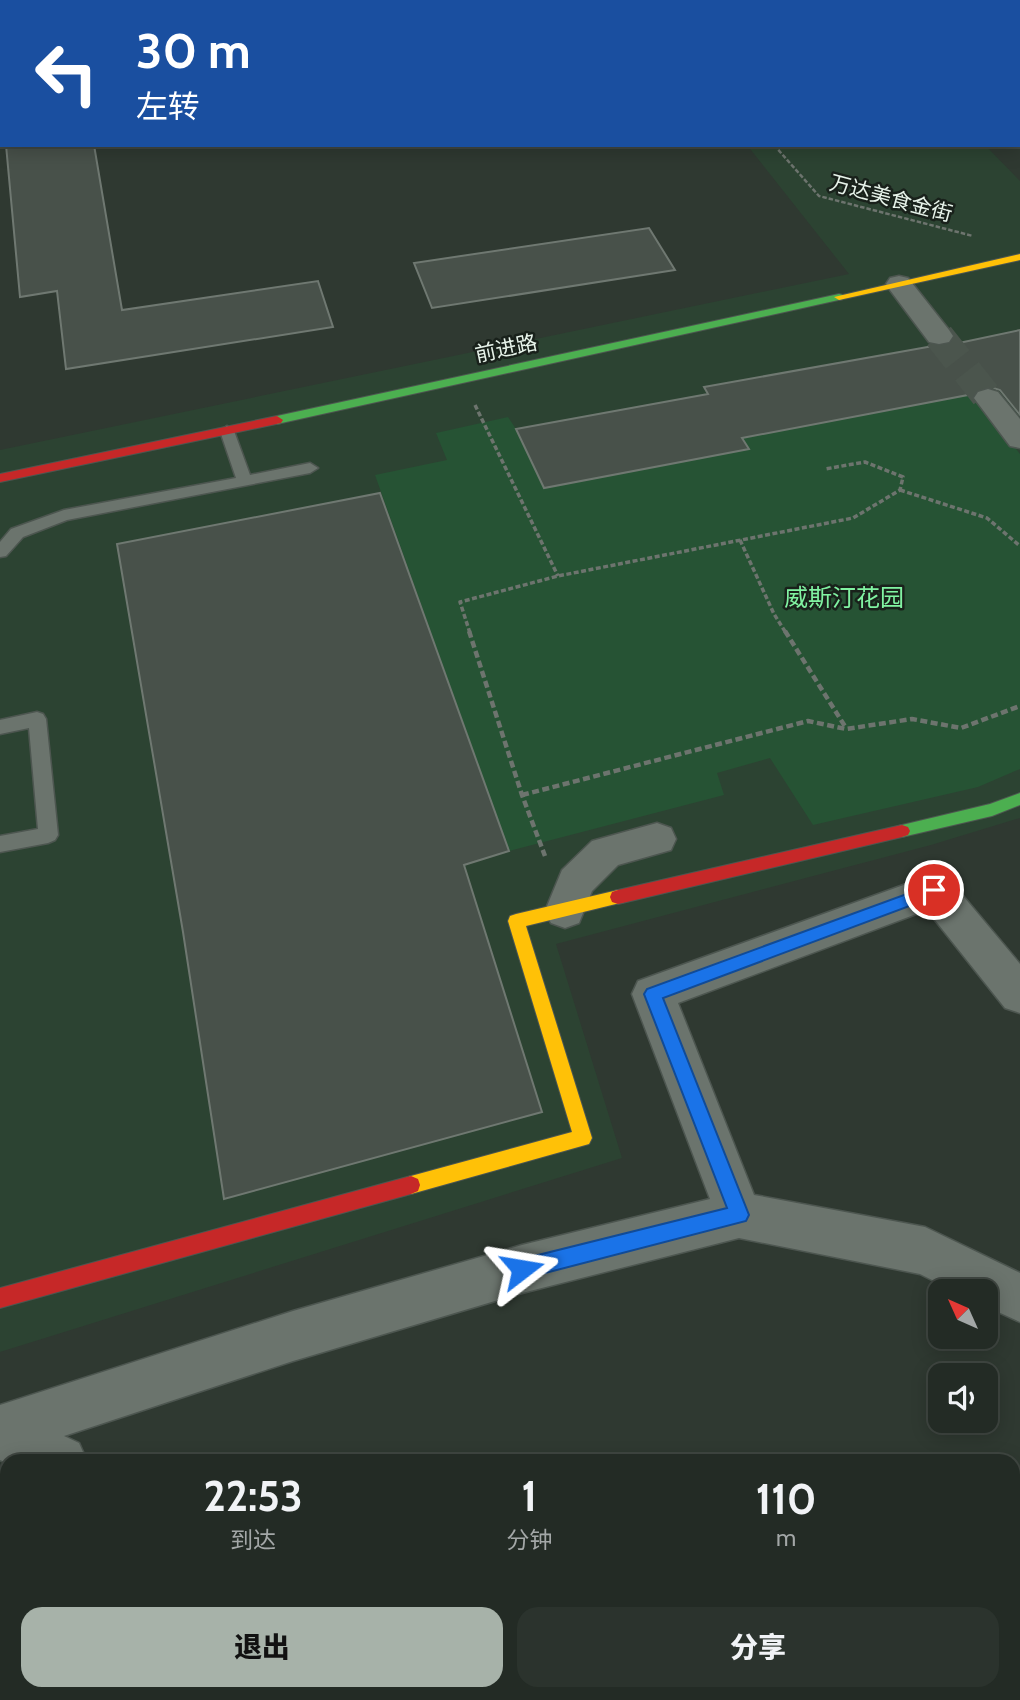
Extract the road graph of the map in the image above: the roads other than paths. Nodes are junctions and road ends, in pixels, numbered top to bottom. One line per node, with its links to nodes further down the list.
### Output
1 (1020, 257): 2 (street, 前进路)
2 (899, 284): 3 (street); 5 (street, 前进路)
3 (939, 336)
4 (988, 398): 6 (street)
5 (227, 431): 8 (street, 前进路); 9 (lane)
6 (1020, 439)
7 (310, 468): 9 (lane)
8 (0, 478)
9 (245, 481): 10 (lane)
10 (0, 552)
11 (0, 726): 14 (lane)
12 (1020, 799): 15 (street)
13 (657, 839): 15 (street)
14 (0, 845)
15 (565, 911): 18 (street)
16 (1020, 995): 17 (street)
17 (739, 1215): 19 (street); 20 (street)
18 (0, 1298)
19 (1020, 1298)
20 (0, 1432): 21 (street)
21 (46, 1454)

